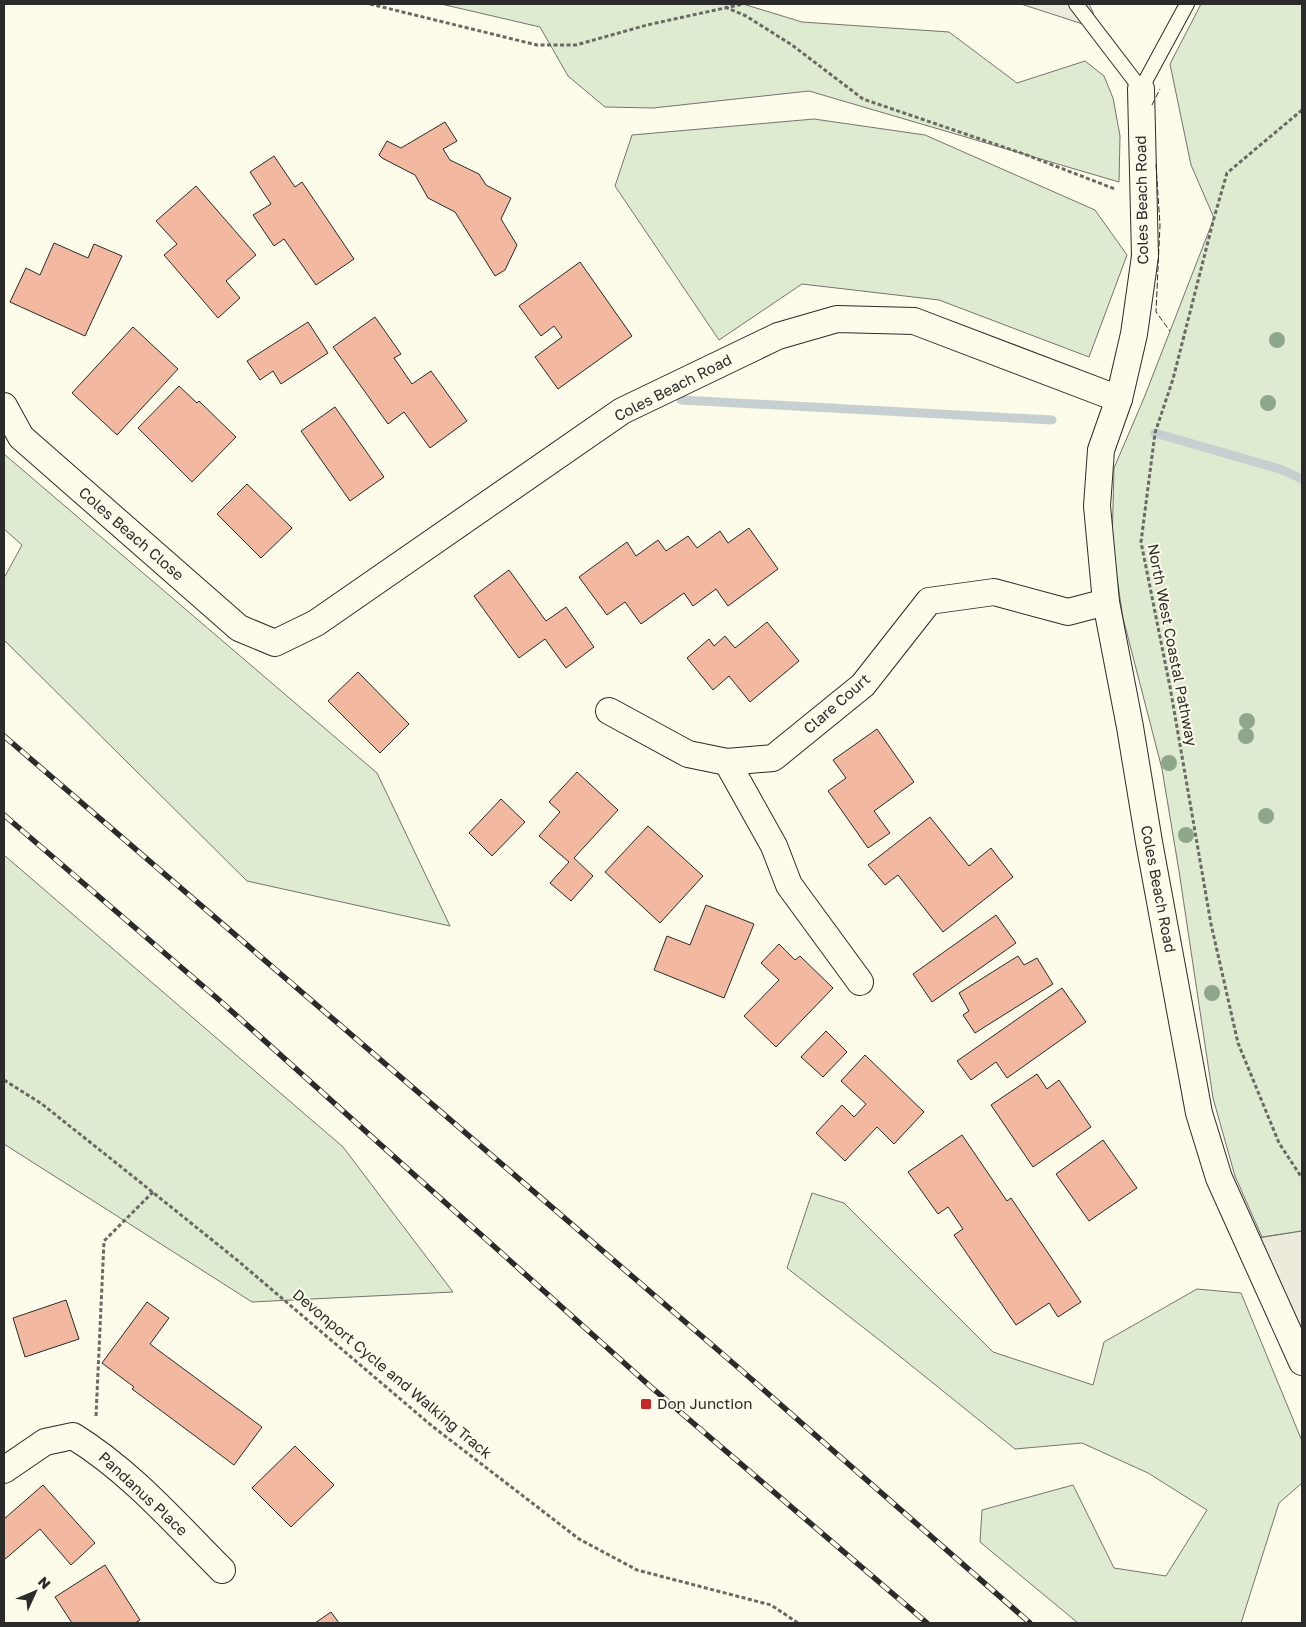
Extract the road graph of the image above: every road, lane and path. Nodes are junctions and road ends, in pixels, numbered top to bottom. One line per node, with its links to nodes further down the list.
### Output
1 (370, 4): 5 (path)
2 (742, 4): 5 (path)
3 (1076, 4): 6 (lane)
4 (1187, 4): 6 (lane)
5 (725, 7): 8 (path)
6 (1140, 89): 8 (street, Coles Beach Road)
7 (1302, 110): 17 (path, North West Coastal Pathway)
8 (1144, 199): 9 (street, Coles Beach Road)
9 (1119, 399): 11 (street, Coles Beach Road); 12 (street, Coles Beach Road)
10 (4, 406): 12 (street, Coles Beach Close)
11 (1106, 602): 14 (street, Clare Court); 19 (street, Coles Beach Road)
12 (275, 643)
13 (609, 711): 14 (street, Clare Court)
14 (727, 762): 15 (street)
15 (860, 982)
16 (4, 1080): 18 (path, Devonport Cycle and Walking Track)
17 (1302, 1178)
18 (153, 1192): 20 (path); 23 (path, Devonport Cycle and Walking Track)
19 (1302, 1362)
20 (94, 1449): 21 (street, Pandanus Place); 22 (street, Pandanus Place)
21 (4, 1470)
22 (222, 1570)
23 (798, 1623)

